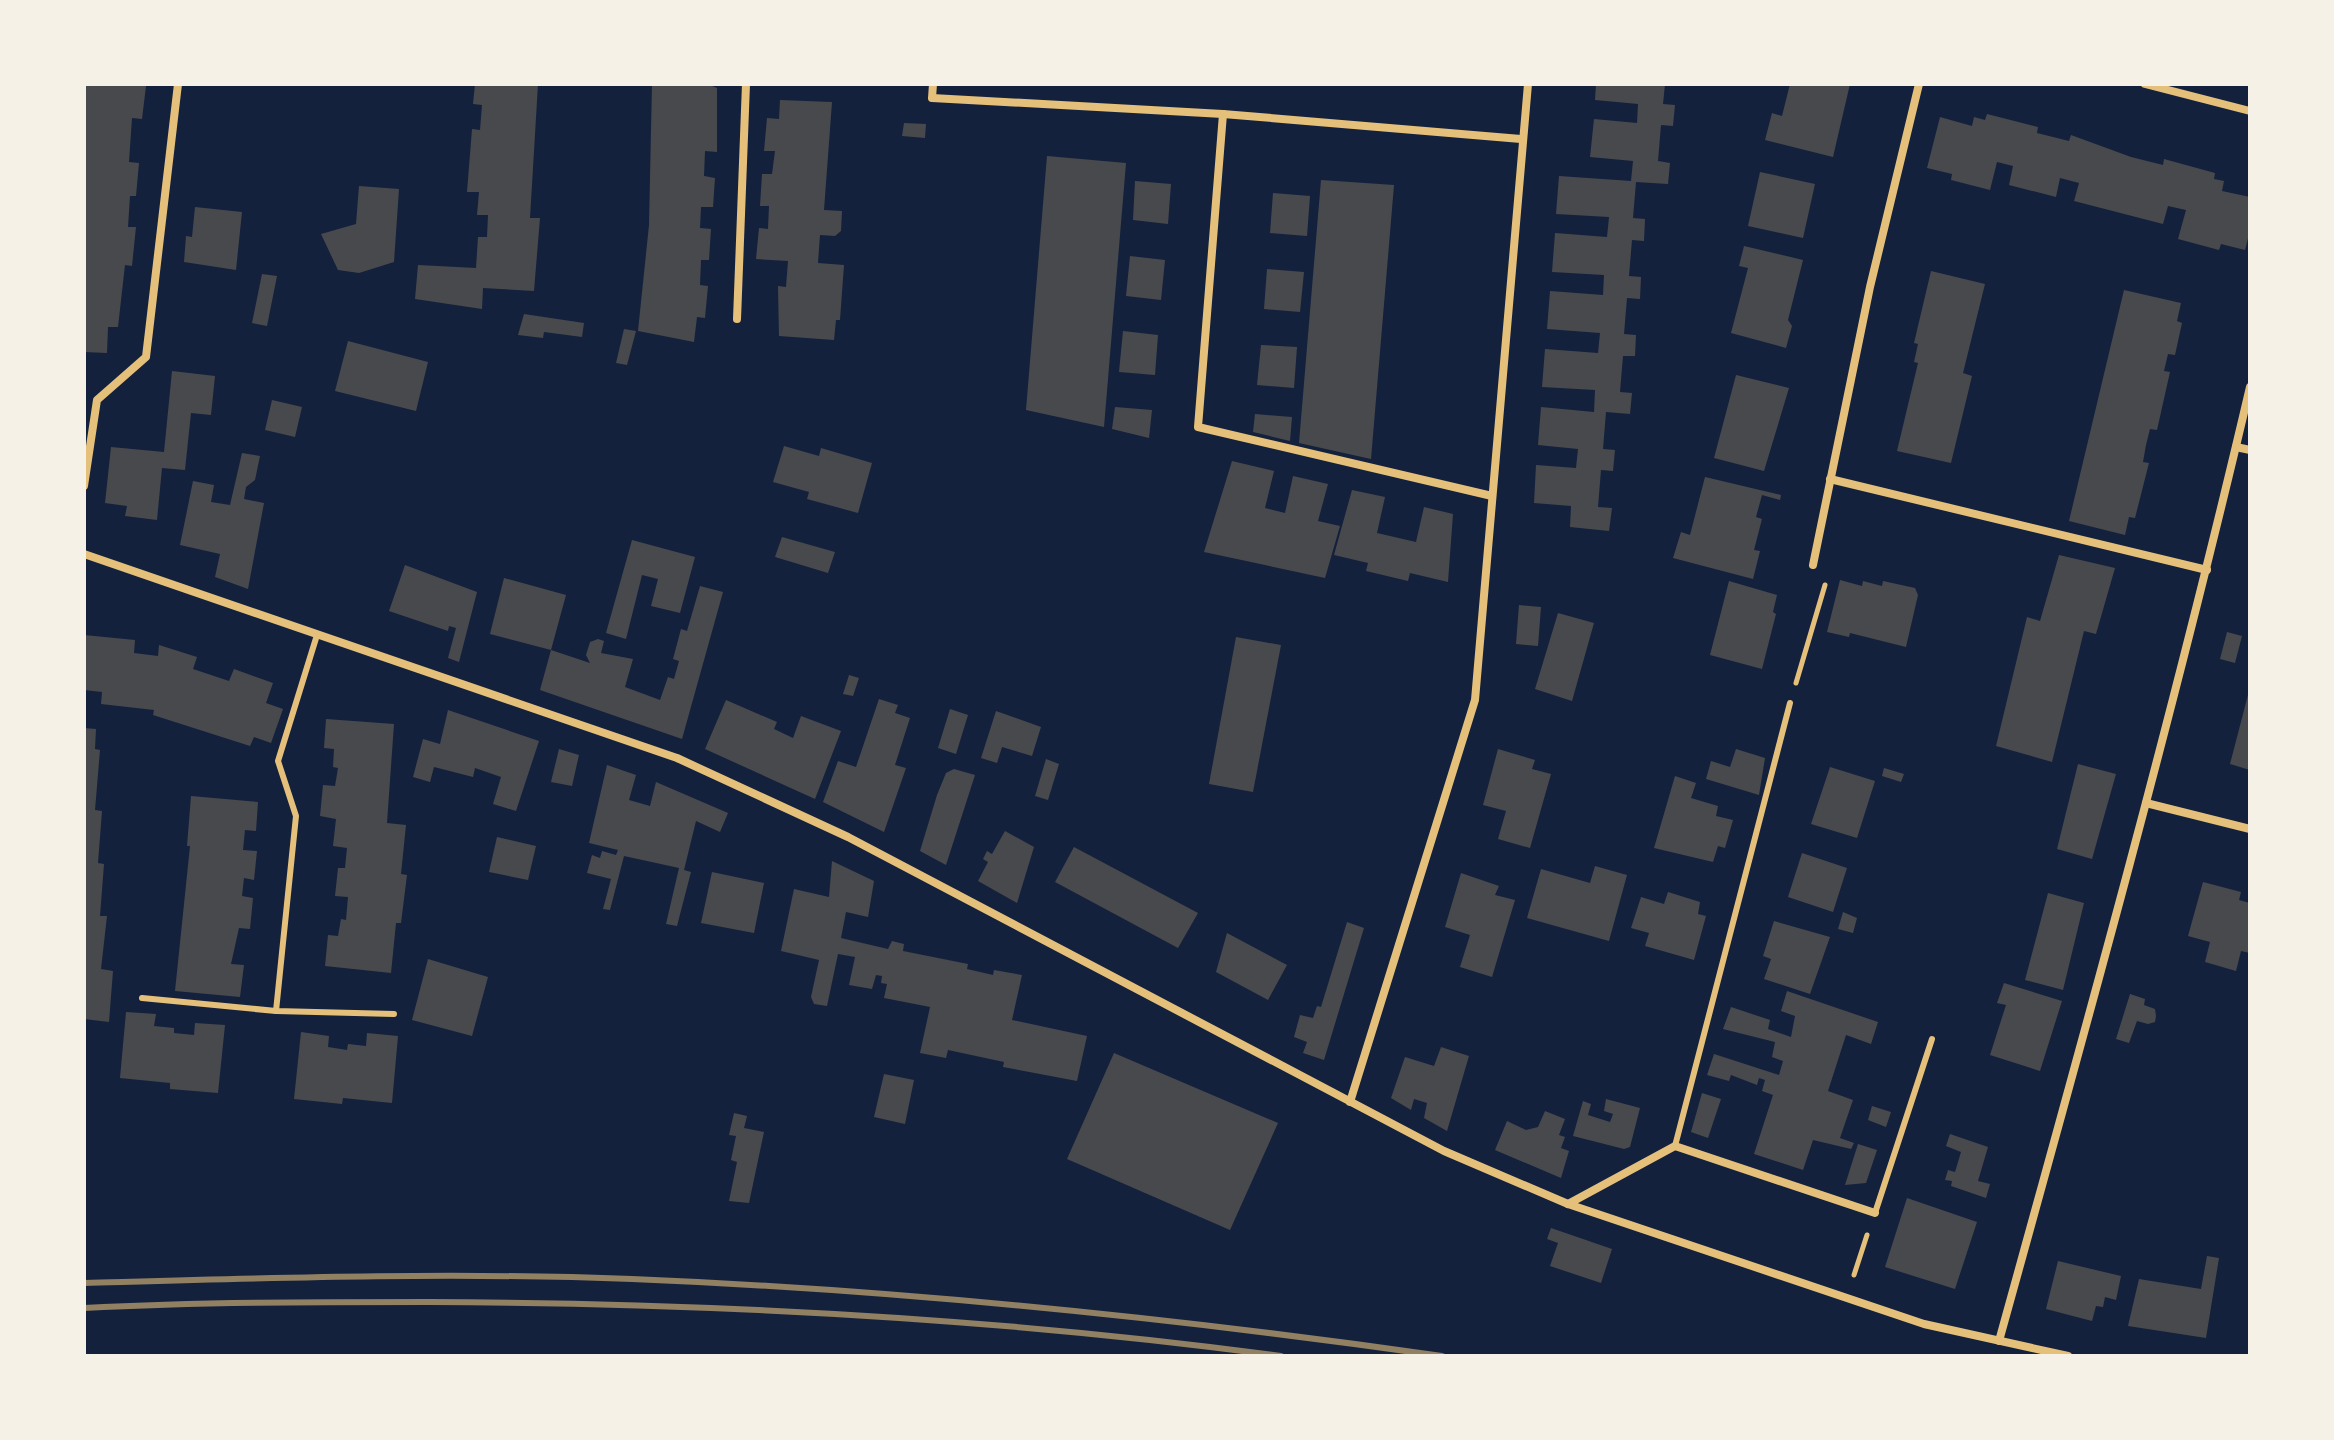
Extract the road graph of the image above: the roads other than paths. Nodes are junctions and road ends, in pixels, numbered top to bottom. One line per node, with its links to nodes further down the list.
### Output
1 (178, 84): 15 (street)
2 (746, 84): 10 (street)
3 (933, 84): 8 (street)
4 (1528, 84): 9 (street)
5 (1919, 84): 14 (street)
6 (2145, 84): 7 (street)
7 (2250, 111)
8 (1223, 114): 9 (street); 16 (street)
9 (1521, 139): 16 (street)
10 (737, 319)
11 (2250, 387): 12 (street)
12 (2236, 447): 13 (street); 19 (street)
13 (2250, 450)
14 (1830, 479): 18 (street); 19 (street)
15 (84, 486)
16 (1492, 496): 28 (street)
17 (84, 554): 20 (street)
18 (1813, 565)
19 (2207, 570): 22 (street)
20 (317, 635): 25 (lane); 28 (street)
21 (1790, 703): 29 (lane)
22 (2146, 803): 23 (street); 32 (street)
23 (2250, 829)
24 (142, 998): 25 (lane)
25 (276, 1011): 26 (lane)
26 (394, 1014)
27 (1932, 1039): 31 (lane)
28 (1350, 1102): 30 (street)
29 (1675, 1146): 30 (street); 31 (street)
30 (1568, 1204): 32 (street)
31 (1875, 1213)
32 (1999, 1341): 33 (street)
33 (2068, 1356)

